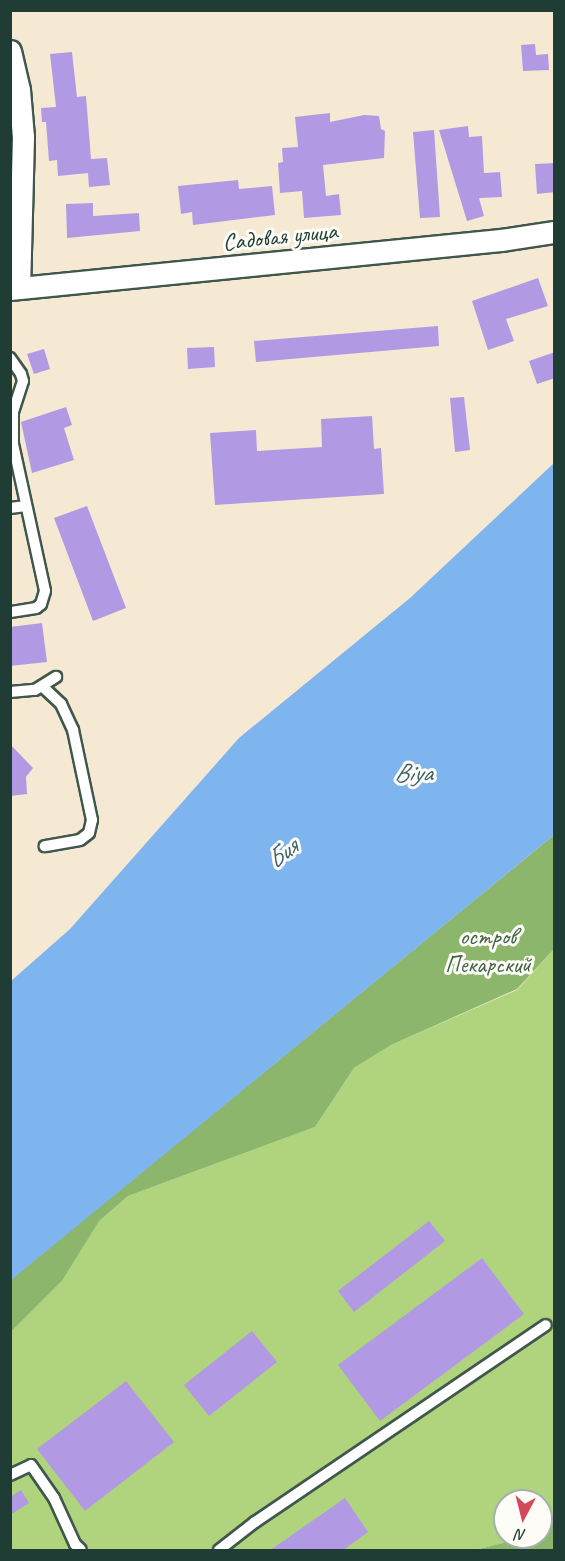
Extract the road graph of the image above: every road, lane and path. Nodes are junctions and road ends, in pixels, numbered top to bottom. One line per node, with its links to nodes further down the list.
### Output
1 (10, 51): 3 (street)
2 (555, 232): 3 (street, Садовая улица)
3 (15, 289)
4 (10, 357): 5 (lane)
5 (12, 443): 6 (lane)
6 (26, 506): 7 (lane); 8 (lane)
7 (10, 508)
8 (10, 612)
9 (56, 677): 10 (lane)
10 (43, 687): 11 (lane); 12 (lane)
11 (10, 692)
12 (45, 846)
13 (546, 1325): 16 (lane)
14 (10, 1474): 15 (lane)
15 (81, 1551)
16 (219, 1551)

